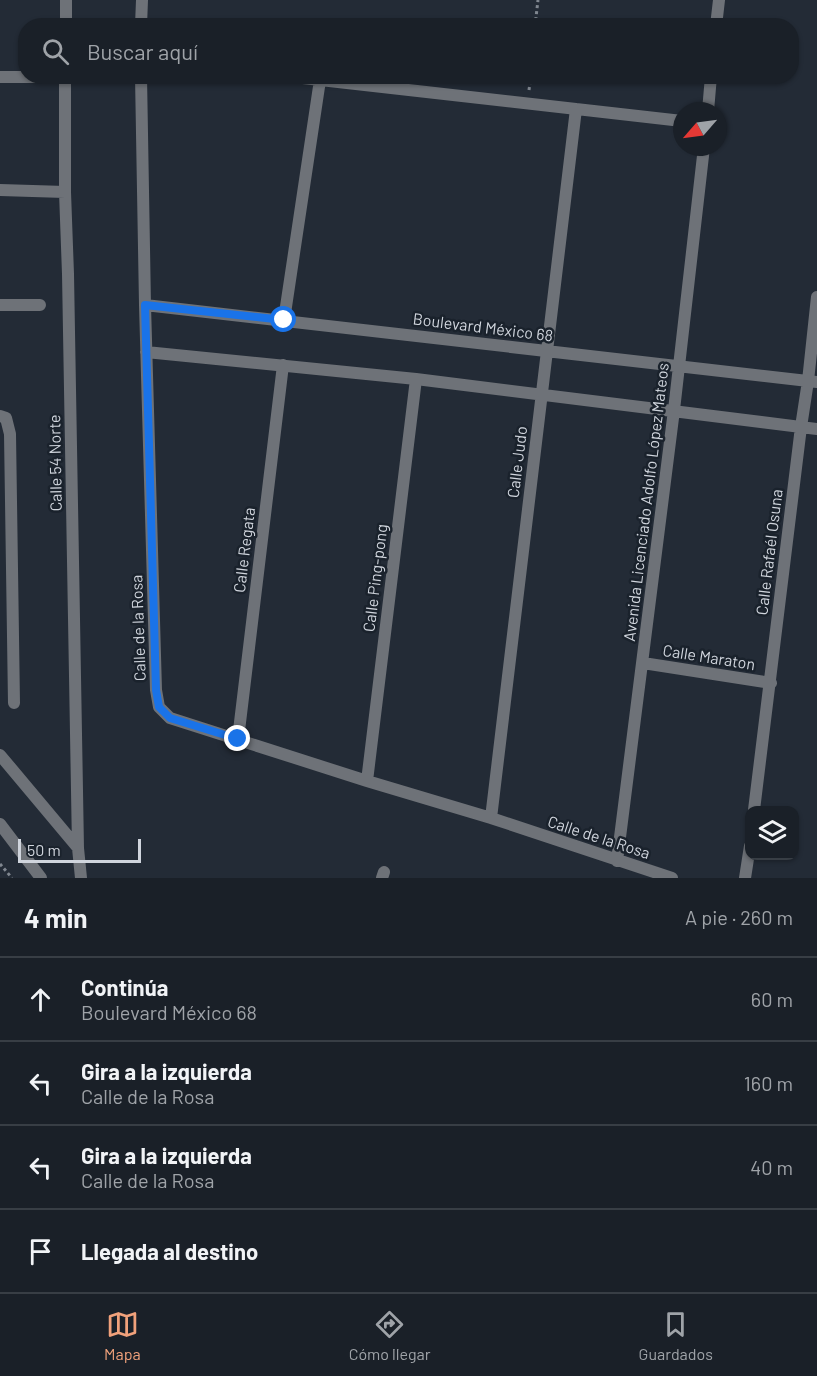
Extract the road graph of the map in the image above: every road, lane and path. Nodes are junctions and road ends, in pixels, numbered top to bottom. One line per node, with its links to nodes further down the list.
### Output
1 (66, 0): 5 (street)
2 (142, 0): 6 (street)
3 (538, 0): 7 (path)
4 (719, 0): 8 (street)
5 (66, 18)
6 (141, 18)
7 (536, 18)
8 (717, 18)
9 (0, 77): 10 (street)
10 (18, 77)
11 (65, 84): 21 (street, Calle 54 Norte)
12 (141, 84): 25 (street, Calle de la Rosa)
13 (319, 84): 26 (street)
14 (355, 84): 17 (street)
15 (710, 84): 16 (street)
16 (709, 102)
17 (576, 109): 18 (street); 27 (street, Calle Judo)
18 (673, 120)
19 (703, 156): 30 (street, Avenida Licenciado Adolfo López Mateos)
20 (0, 189): 21 (street)
21 (65, 192): 47 (street, Calle 54 Norte)
22 (817, 297): 32 (street, Calle Rafaél Osuna)
23 (0, 305): 24 (street)
24 (40, 305)
25 (145, 305): 26 (street, Boulevard México 68); 28 (street, Calle de la Rosa)
26 (284, 320): 27 (street, Boulevard México 68)
27 (547, 351): 30 (street, Boulevard México 68); 33 (street, Calle Judo)
28 (146, 352): 29 (street); 41 (street, Calle de la Rosa)
29 (283, 365): 31 (street); 41 (street, Calle Regata)
30 (679, 366): 32 (street, Boulevard México 68); 34 (street, Avenida Licenciado Adolfo López Mateos)
31 (416, 379): 33 (street); 43 (street, Calle Ping-pong)
32 (813, 381): 36 (street, Calle Rafaél Osuna)
33 (541, 396): 34 (street); 45 (street, Calle Judo)
34 (674, 410): 36 (street); 38 (street, Avenida Licenciado Adolfo López Mateos)
35 (3, 417): 40 (street)
36 (801, 427): 37 (street); 39 (street, Calle Rafaél Osuna)
37 (817, 429)
38 (643, 663): 39 (street, Calle Maraton); 49 (street, Avenida Licenciado Adolfo López Mateos)
39 (771, 682): 44 (street, Calle Rafaél Osuna)
40 (14, 703)
41 (238, 739): 43 (street, Calle de la Rosa)
42 (0, 755): 47 (street)
43 (367, 781): 45 (street, Calle de la Rosa)
44 (755, 806)
45 (491, 818): 49 (street, Calle de la Rosa)
46 (0, 824): 52 (street)
47 (78, 848): 53 (street, Calle 54 Norte)
48 (748, 860): 55 (street)
49 (617, 861): 54 (street, Calle de la Rosa)
50 (0, 864): 51 (path)
51 (12, 878)
52 (41, 878)
53 (81, 878)
54 (672, 878)
55 (745, 878)

